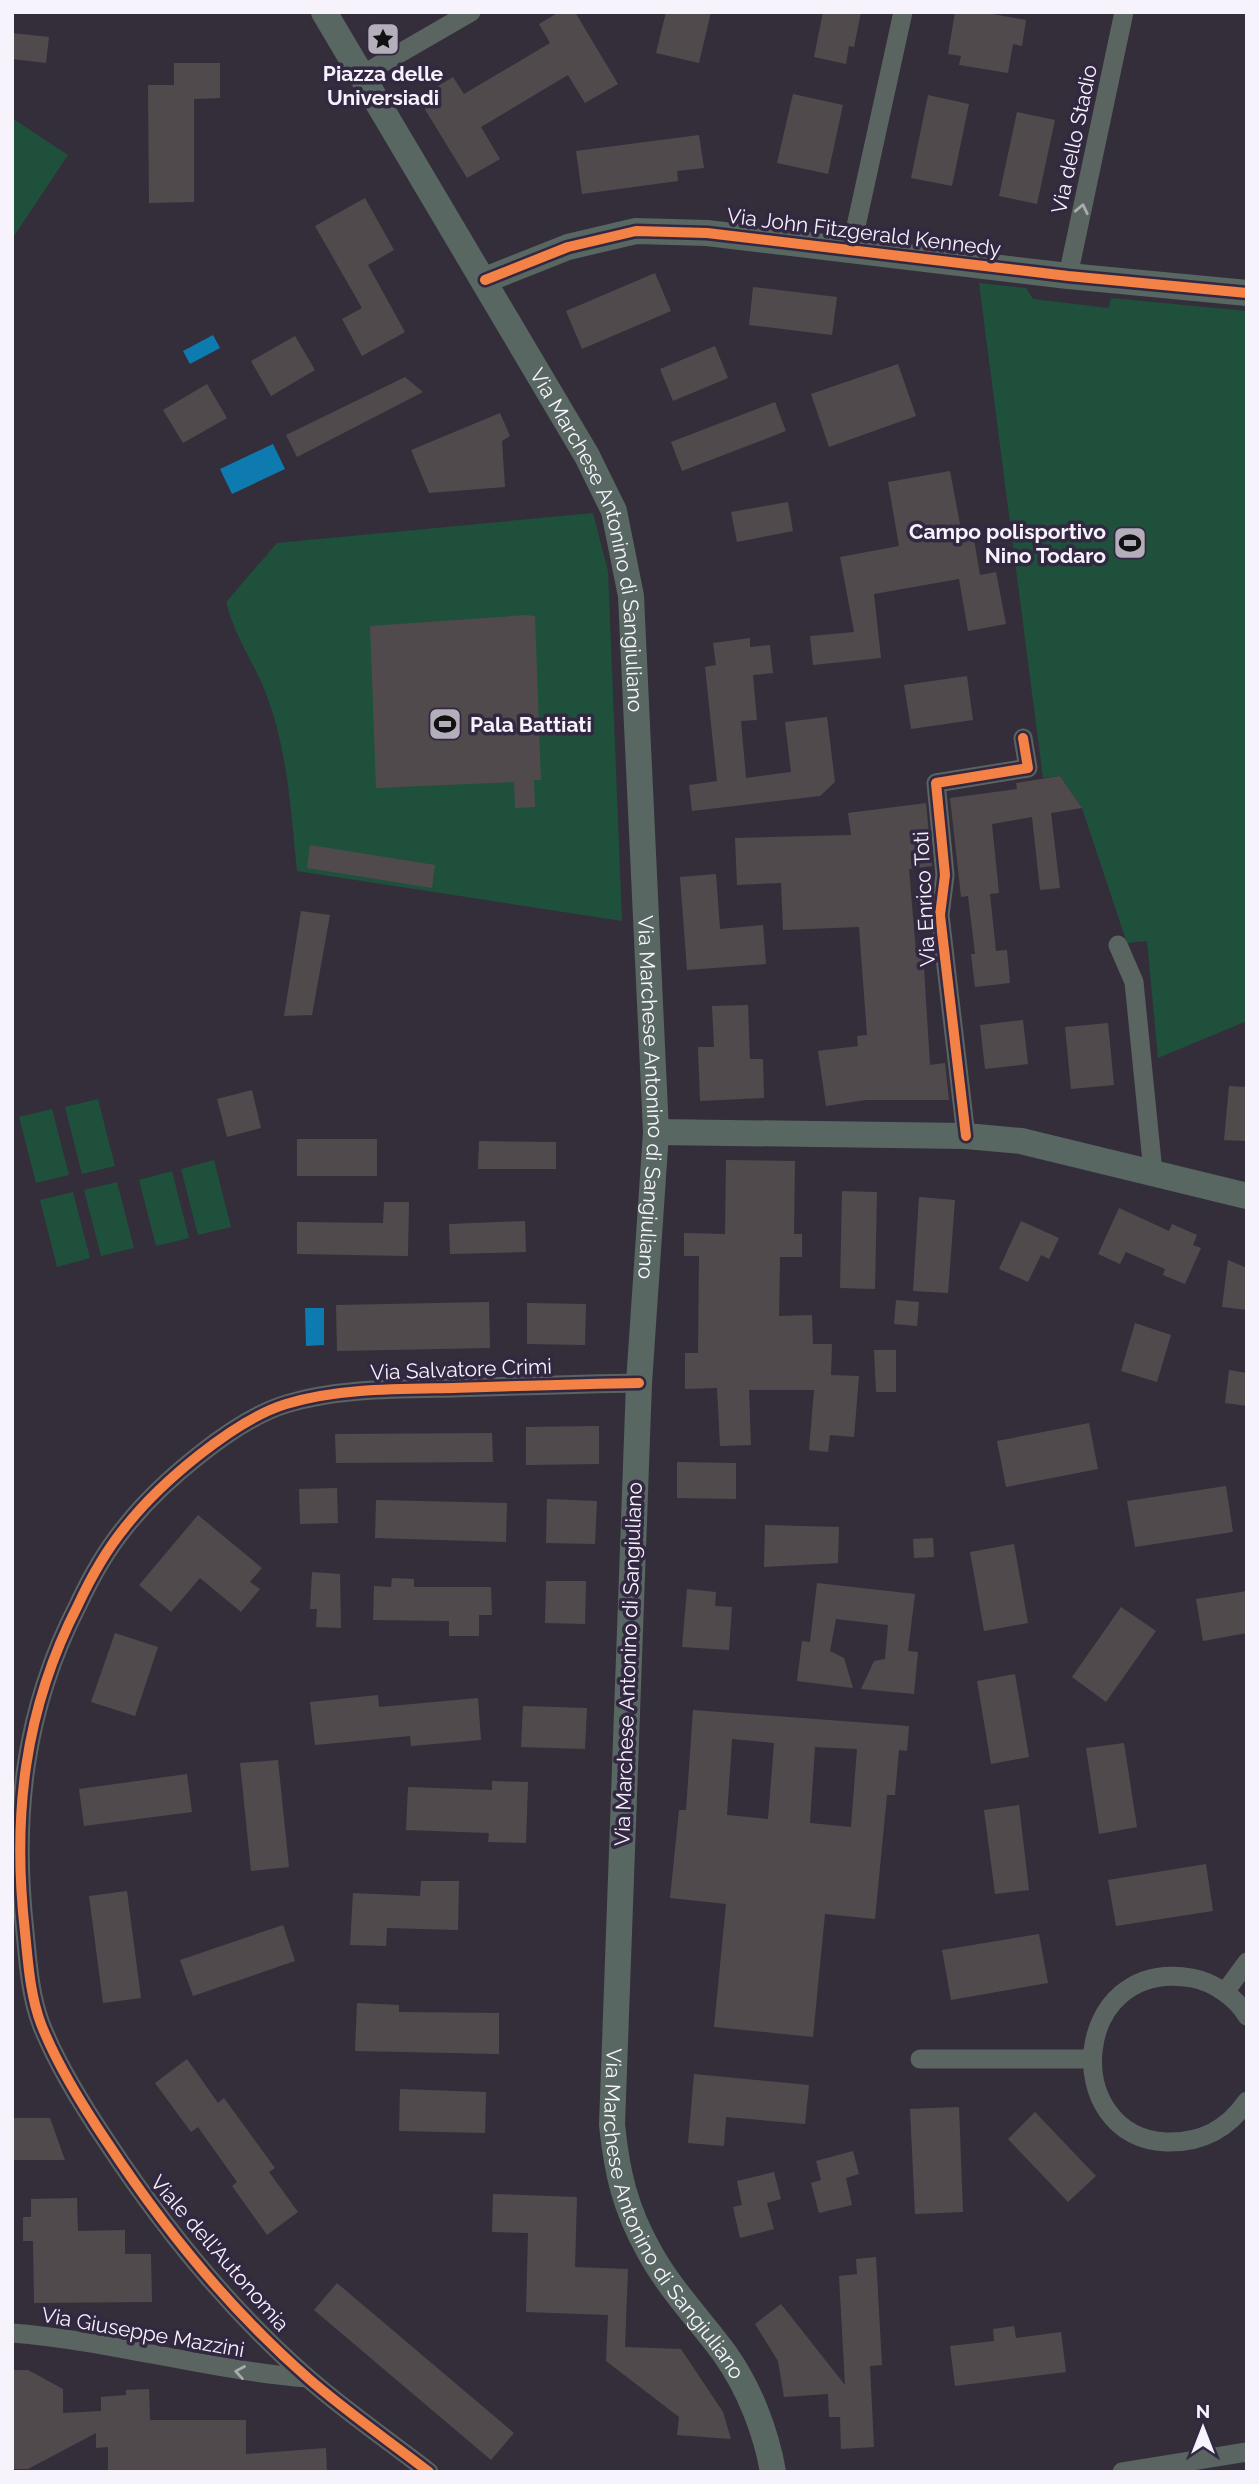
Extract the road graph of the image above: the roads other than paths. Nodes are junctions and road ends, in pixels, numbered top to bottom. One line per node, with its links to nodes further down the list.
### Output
1 (324, 12): 5 (main road, Via Marchese Antonino di Sangiuliano)
2 (471, 12): 5 (street)
3 (904, 12): 6 (street)
4 (1124, 12): 7 (street, Via dello Stadio, one-way to 4)
5 (362, 75): 8 (main road, Via Marchese Antonino di Sangiuliano)
6 (851, 249): 7 (main road, Via John Fitzgerald Kennedy); 8 (main road, Via John Fitzgerald Kennedy)
7 (1068, 275): 9 (main road, Via John Fitzgerald Kennedy)
8 (485, 280): 12 (main road, Via Marchese Antonino di Sangiuliano)
9 (1247, 293)
10 (1023, 738): 13 (street, Via Enrico Toti)
11 (1118, 944): 14 (street)
12 (656, 1132): 13 (main road); 16 (main road, Via Marchese Antonino di Sangiuliano)
13 (966, 1136): 14 (main road)
14 (1153, 1172): 15 (main road)
15 (1247, 1196)
16 (639, 1382): 17 (street, Via Salvatore Crimi); 29 (main road, Via Marchese Antonino di Sangiuliano)
17 (284, 1405): 18 (street, Viale dell'Autonomia)
18 (16, 1885): 26 (street, Viale dell'Autonomia)
19 (1247, 1962): 20 (street)
20 (1225, 1992): 21 (street); 23 (street)
21 (1247, 2016)
22 (920, 2059): 23 (street)
23 (1090, 2059): 24 (street)
24 (1247, 2101)
25 (12, 2333): 26 (street, Via Giuseppe Mazzini, one-way to 25)
26 (307, 2378): 28 (street, Viale dell'Autonomia)
27 (1247, 2452): 30 (street)
28 (429, 2472)
29 (773, 2472)
30 (1122, 2472)

